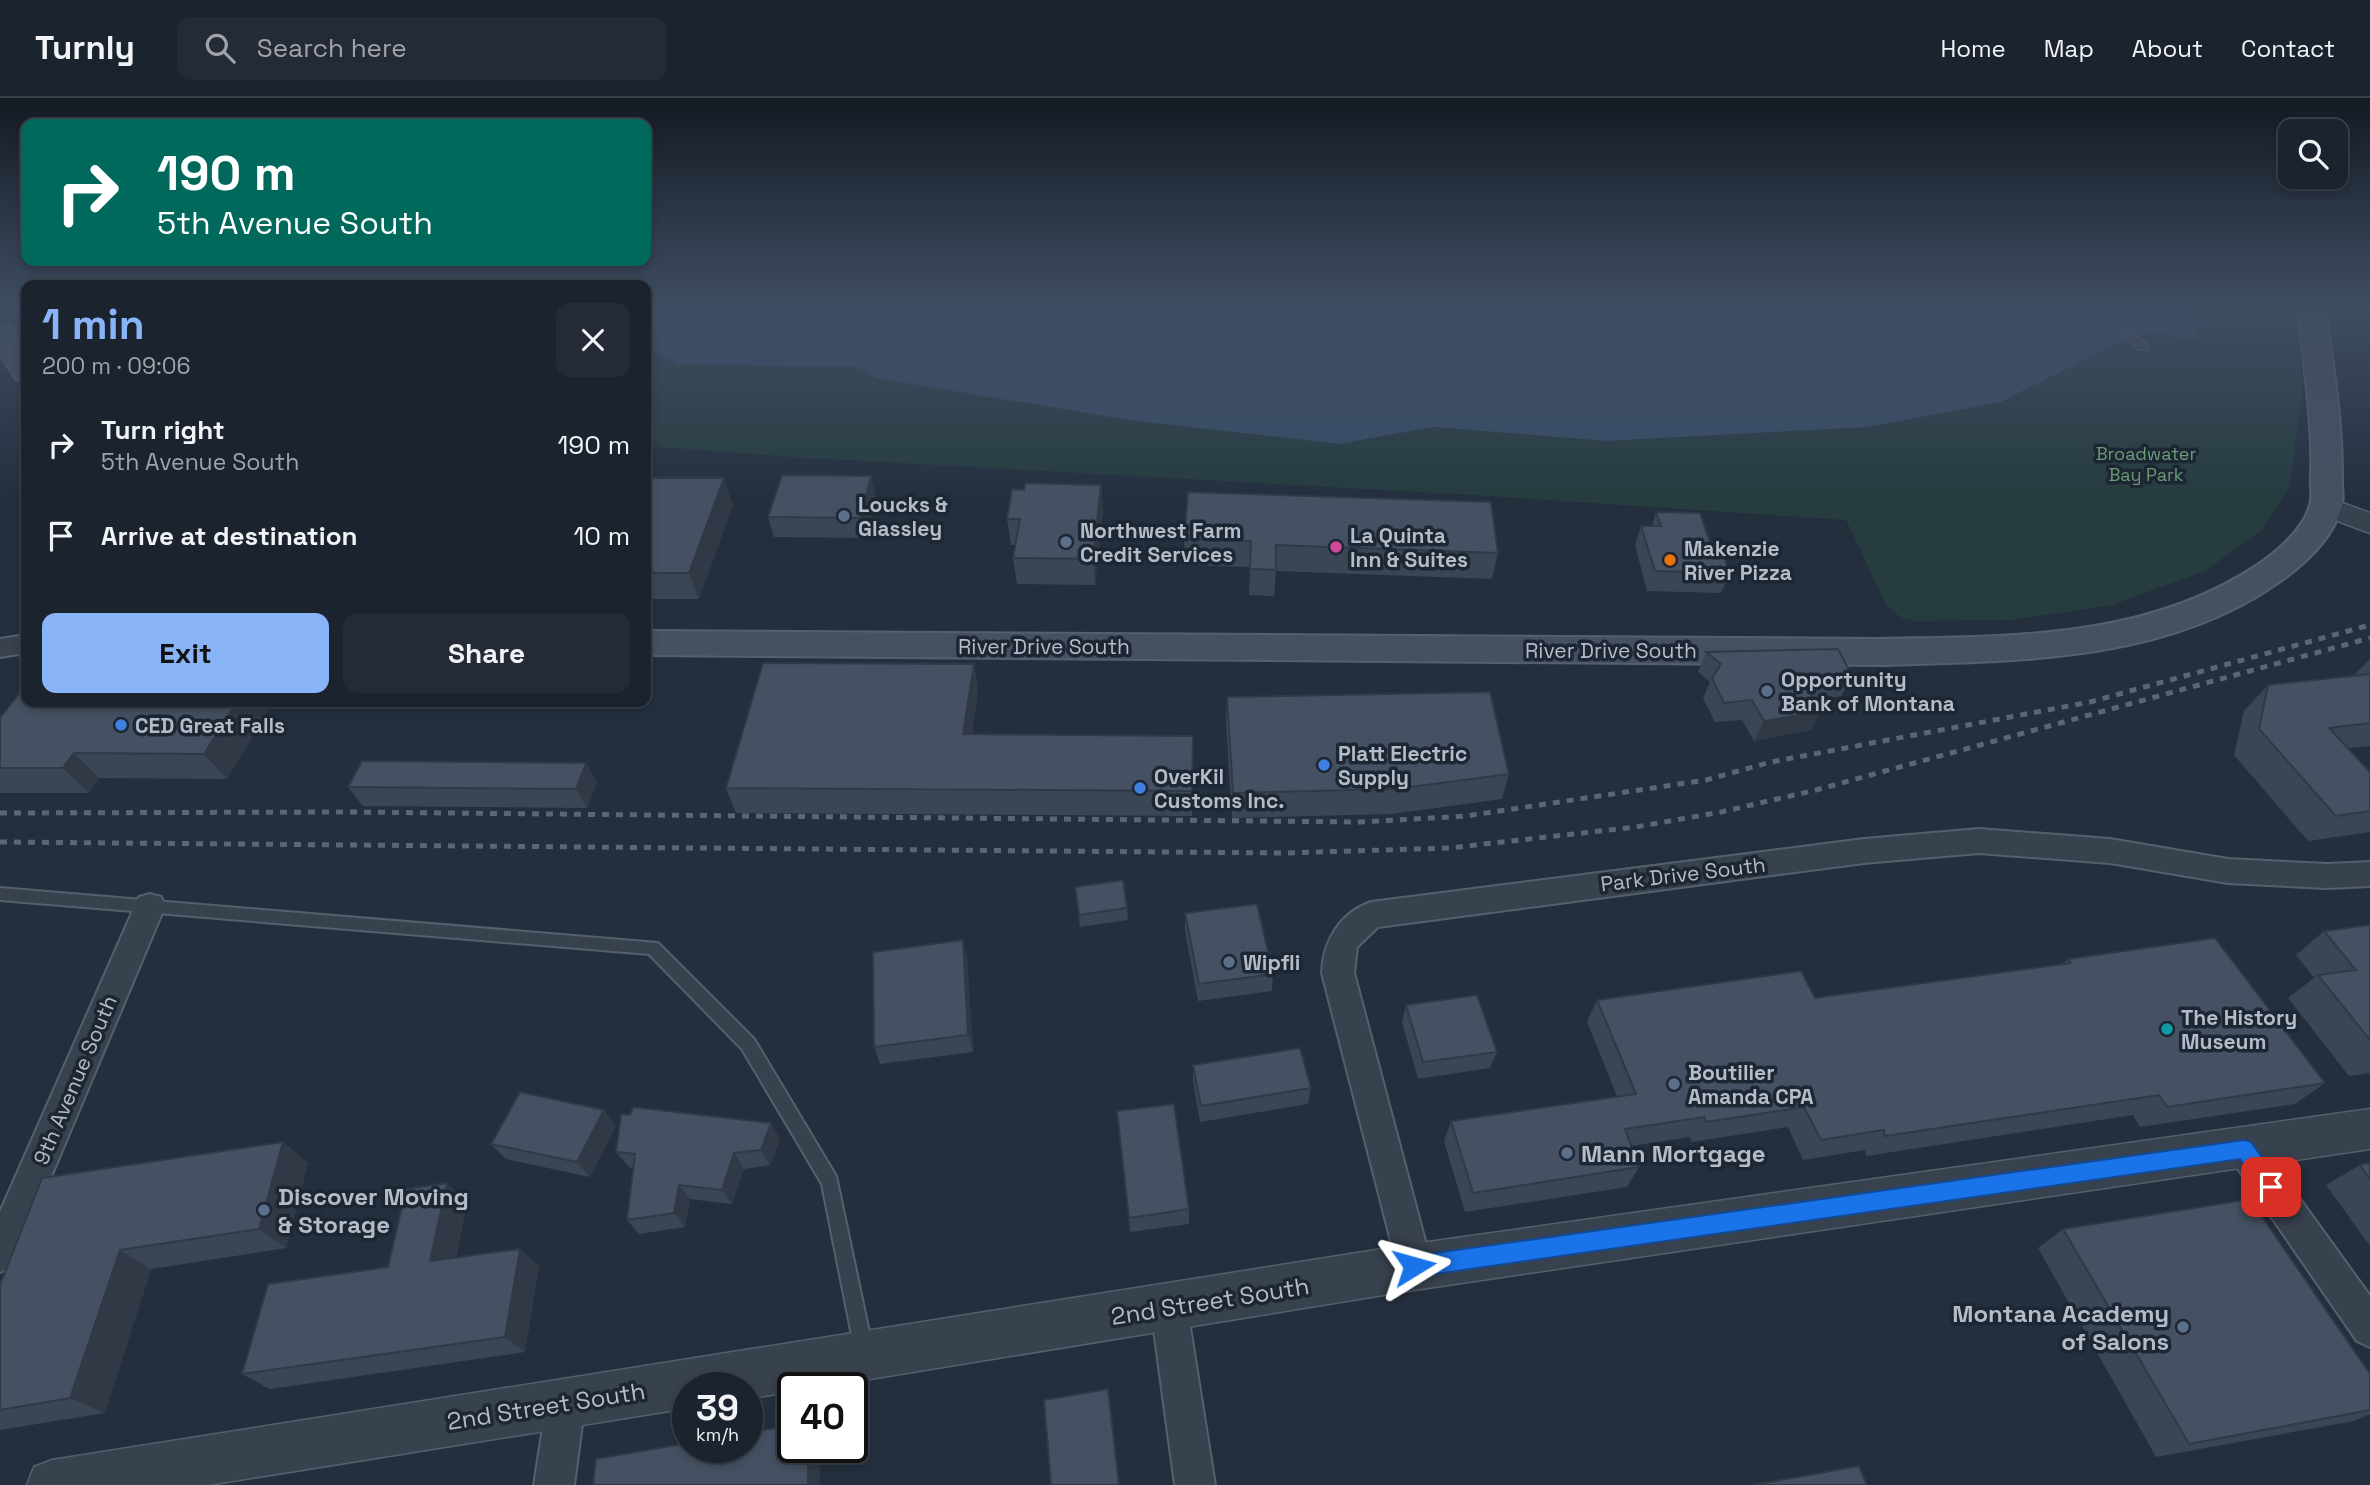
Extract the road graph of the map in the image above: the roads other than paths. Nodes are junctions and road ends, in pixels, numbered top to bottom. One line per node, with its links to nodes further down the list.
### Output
1 (2319, 370): 2 (main road, River Drive South)
2 (2326, 506): 3 (street); 4 (main road, River Drive South)
3 (2370, 524)
4 (651, 643)
5 (21, 646): 6 (street)
6 (0, 648)
7 (2370, 874): 13 (street, Park Drive South)
8 (0, 894): 9 (lane)
9 (150, 906): 12 (street, 9th Avenue South); 16 (lane)
10 (2370, 1129): 11 (street, 2nd Street South)
11 (2244, 1149): 13 (street, 2nd Street South); 15 (street)
12 (0, 1254)
13 (1414, 1266): 14 (street, 2nd Street South)
14 (1169, 1308): 16 (street, 2nd Street South); 20 (street)
15 (2370, 1328)
16 (865, 1355): 17 (street, 2nd Street South)
17 (566, 1402): 18 (street, 2nd Street South); 19 (street)
18 (52, 1485)
19 (554, 1485)
20 (1195, 1485)

